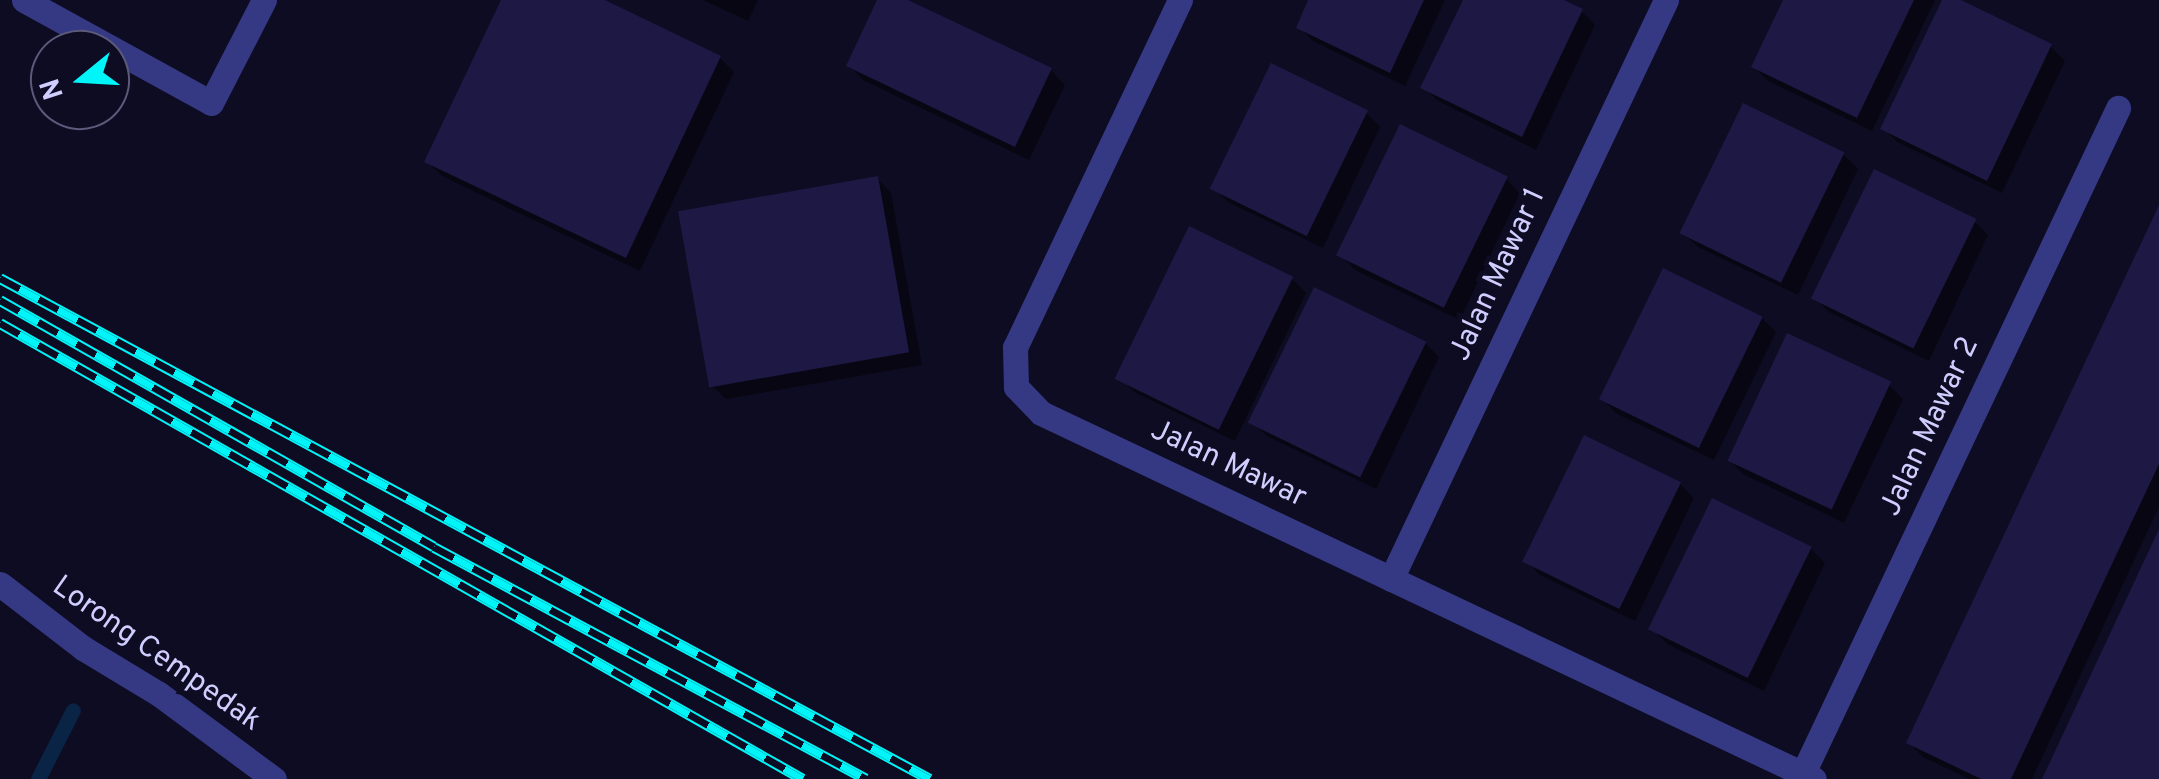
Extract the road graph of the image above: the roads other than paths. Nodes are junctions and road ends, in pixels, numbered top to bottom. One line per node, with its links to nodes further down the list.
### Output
1 (24, 0): 2 (street)
2 (264, 0)
3 (1180, 0): 6 (street, Jalan Mawar)
4 (1666, 0): 6 (street, Jalan Mawar 1)
5 (2118, 108): 8 (street, Jalan Mawar 2)
6 (1391, 578): 8 (street, Jalan Mawar)
7 (0, 584): 9 (street, Lorong Cempedak)
8 (1809, 776)
9 (274, 779)

